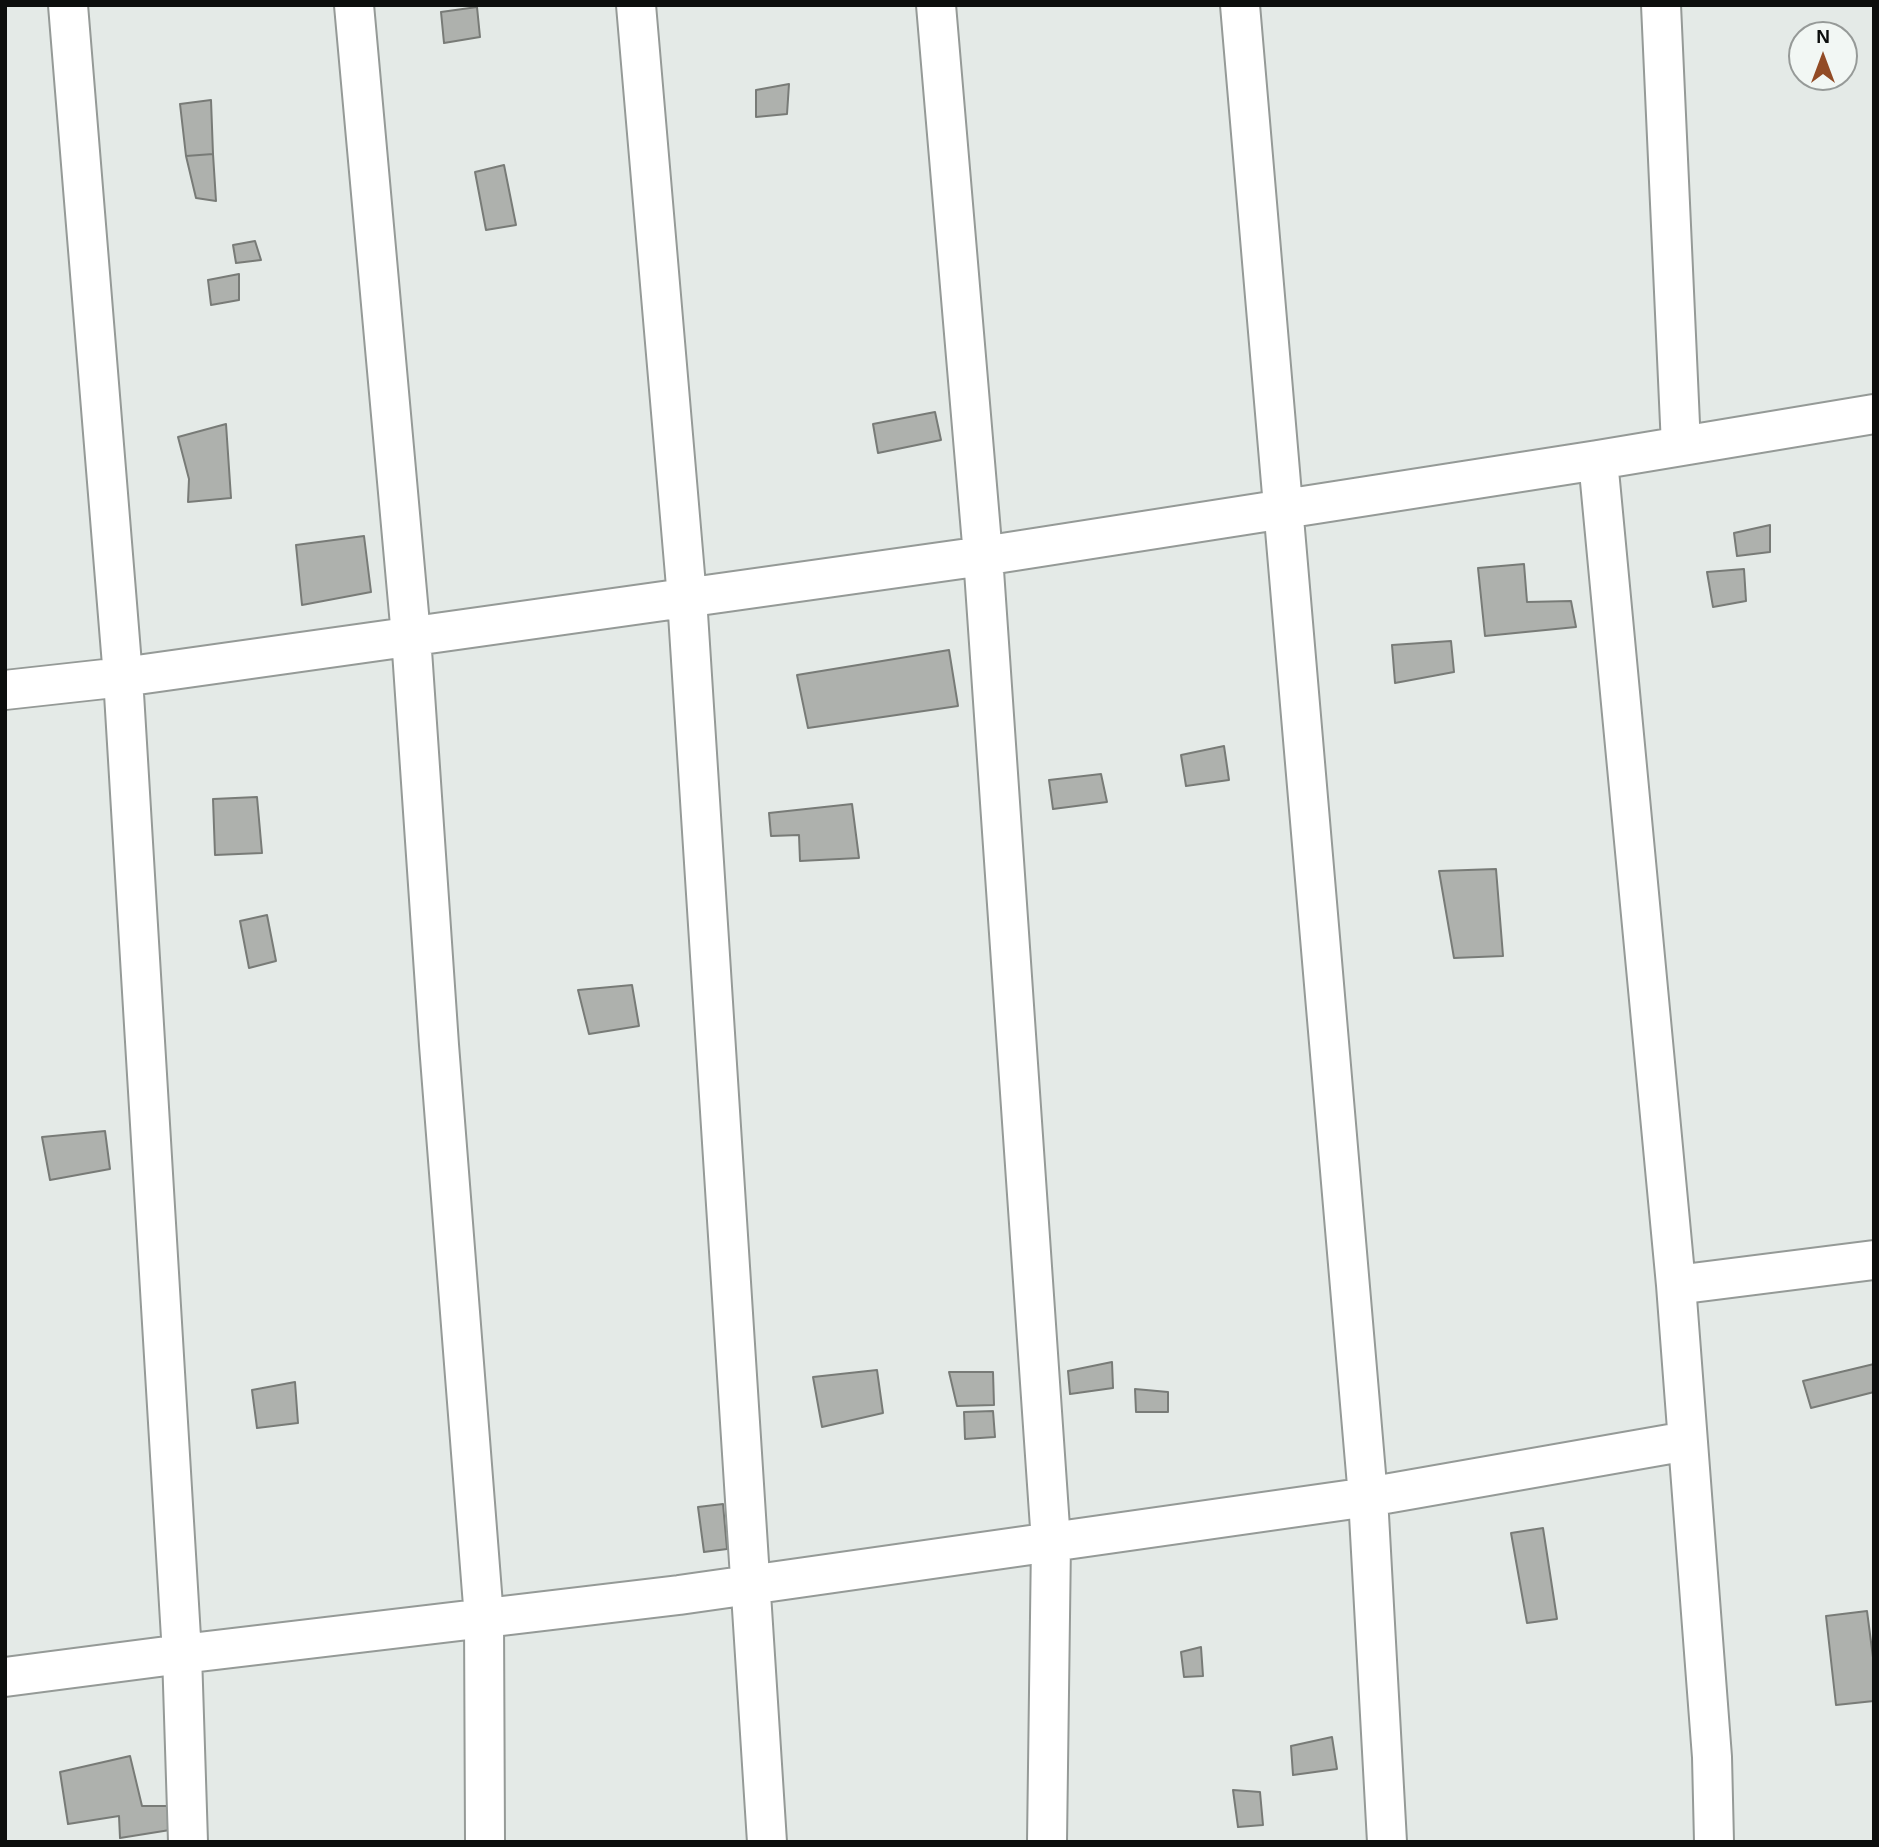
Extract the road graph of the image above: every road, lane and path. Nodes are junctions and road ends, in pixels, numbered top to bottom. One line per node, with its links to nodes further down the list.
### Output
1 (68, 5): 14 (street)
2 (354, 5): 13 (street)
3 (636, 5): 12 (street)
4 (936, 5): 11 (street)
5 (1240, 5): 10 (street)
6 (1661, 5): 8 (street)
7 (1874, 414): 8 (street)
8 (1681, 446): 9 (street)
9 (1598, 460): 10 (street); 17 (street)
10 (1285, 509): 11 (street); 19 (street)
11 (983, 556): 12 (street); 20 (street)
12 (687, 598): 13 (street); 21 (street)
13 (411, 636): 14 (street); 22 (street)
14 (123, 677): 15 (street); 23 (street)
15 (5, 690)
16 (1874, 1261): 17 (street)
17 (1676, 1285): 18 (street)
18 (1687, 1441): 19 (street); 30 (street)
19 (1368, 1497): 20 (street); 29 (street)
20 (1051, 1542): 21 (street); 28 (street)
21 (751, 1585): 22 (street); 27 (street)
22 (484, 1618): 23 (street); 26 (street)
23 (181, 1654): 24 (street); 25 (street)
24 (5, 1677)
25 (188, 1842)
26 (485, 1842)
27 (767, 1842)
28 (1047, 1842)
29 (1387, 1842)
30 (1714, 1842)

